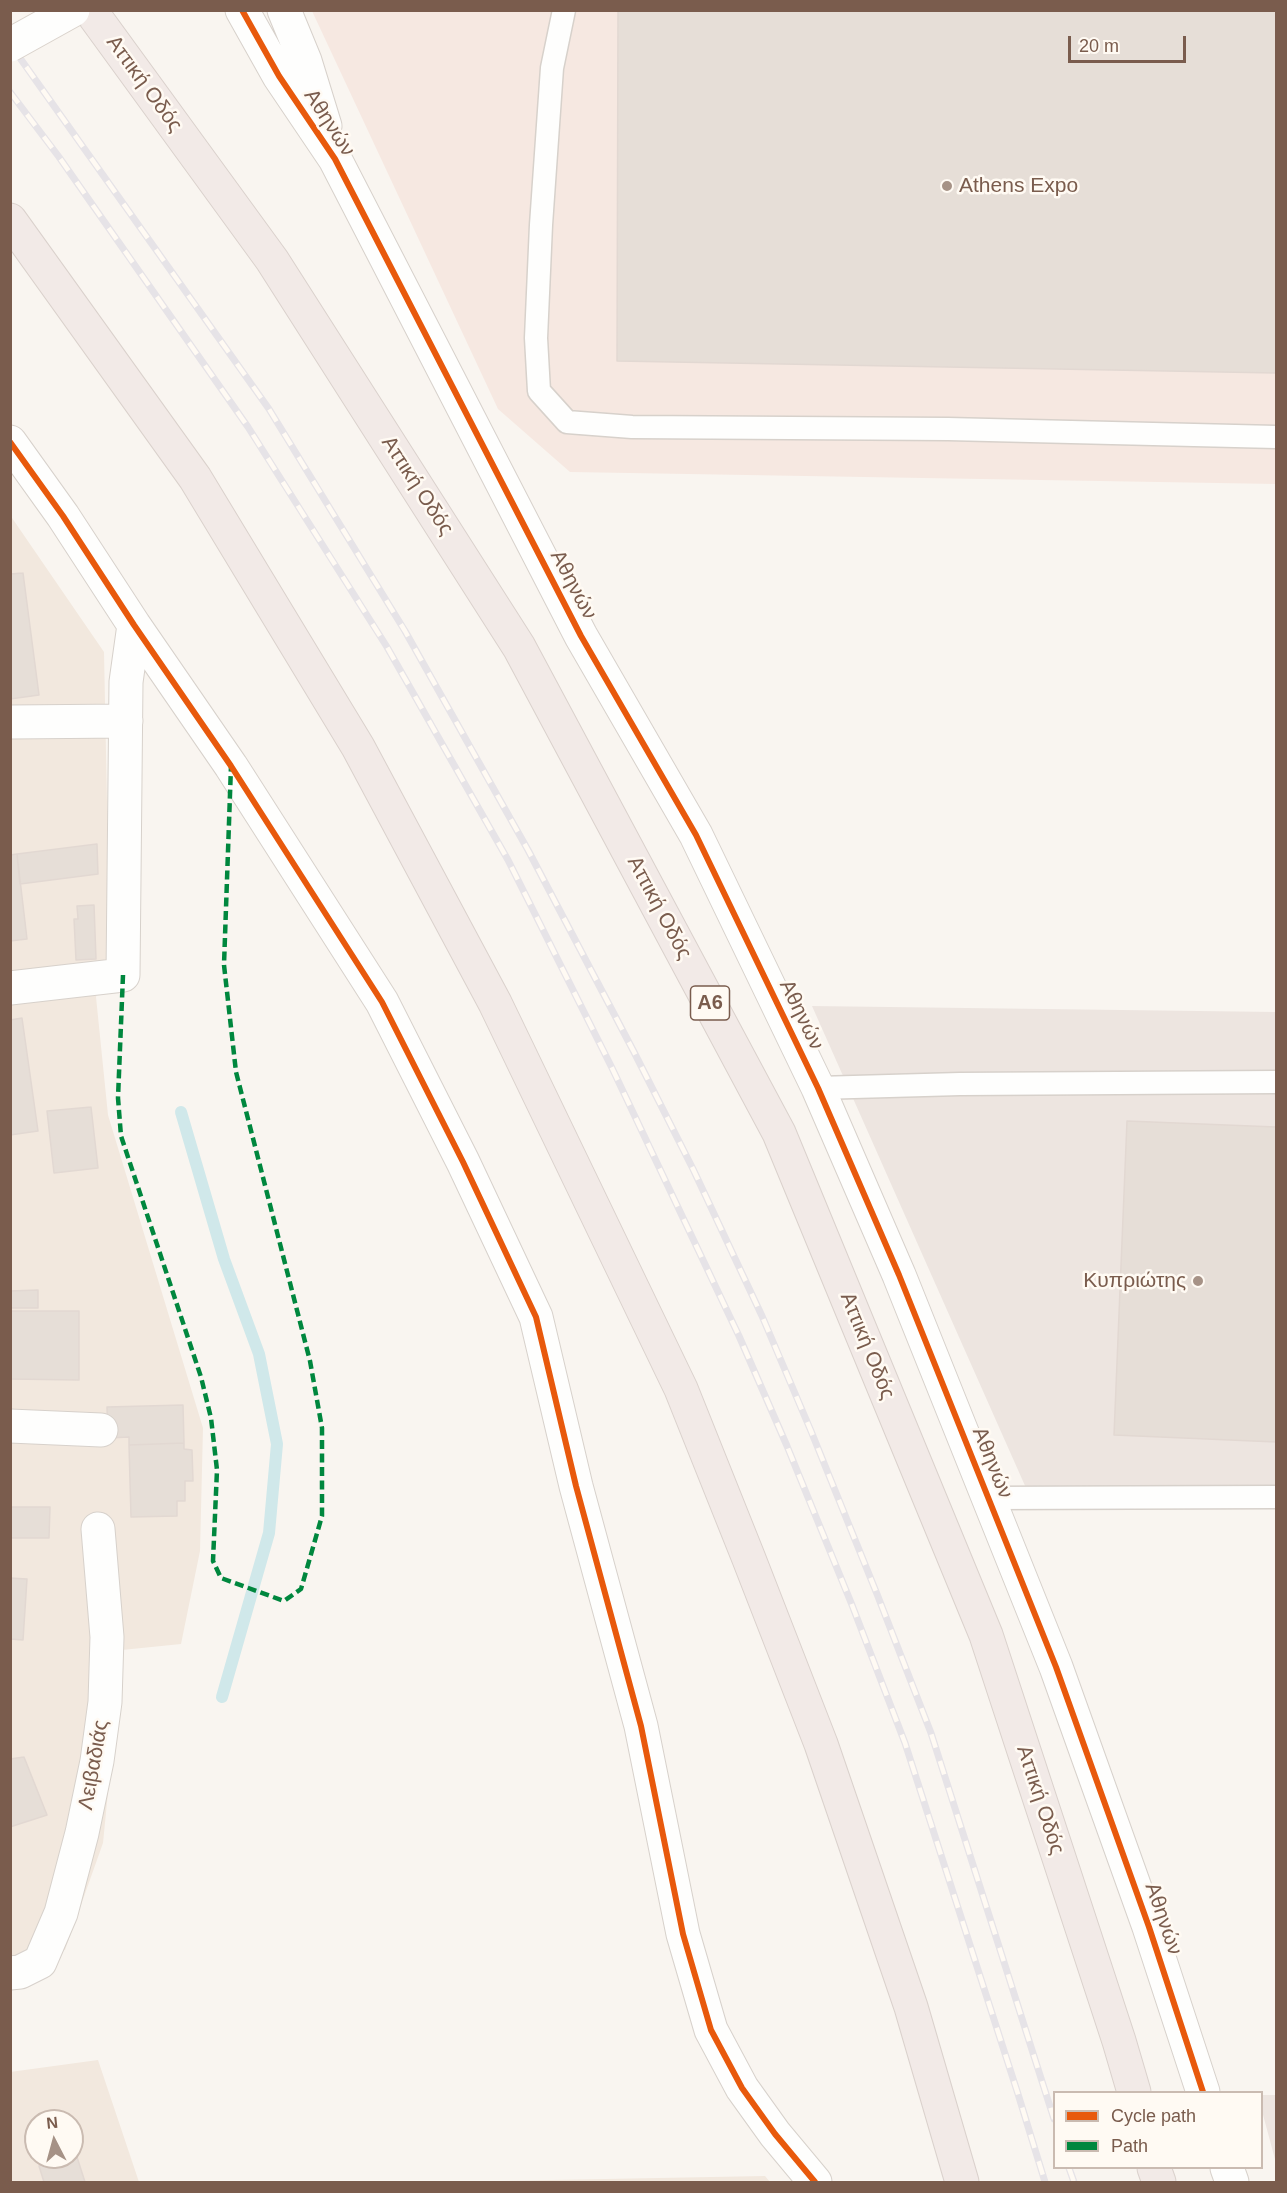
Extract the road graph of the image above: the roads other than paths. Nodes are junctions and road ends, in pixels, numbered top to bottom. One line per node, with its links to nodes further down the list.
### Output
1 (73, 10): 6 (street, bridge)
2 (90, 10): 23 (highway, Αττική Οδός / Α6)
3 (242, 10): 7 (street, Αθηνών)
4 (284, 10): 7 (street, Αθηνών)
5 (564, 10): 9 (lane)
6 (10, 45)
7 (335, 159): 16 (street, Αθηνών)
8 (10, 220): 26 (highway)
9 (1276, 437)
10 (10, 442): 11 (street)
11 (134, 625): 12 (street); 25 (street)
12 (126, 721): 13 (street); 14 (street)
13 (10, 722)
14 (10, 988)
15 (1276, 1082): 16 (lane)
16 (818, 1088): 20 (street, Αθηνών)
17 (10, 1426): 18 (street)
18 (101, 1430)
19 (1276, 1497): 20 (lane)
20 (989, 1498): 24 (street, Αθηνών)
21 (98, 1529): 22 (street, Λειβαδιάς)
22 (10, 1973)
23 (1134, 2091)
24 (1203, 2091)
25 (815, 2182)
26 (962, 2182)

